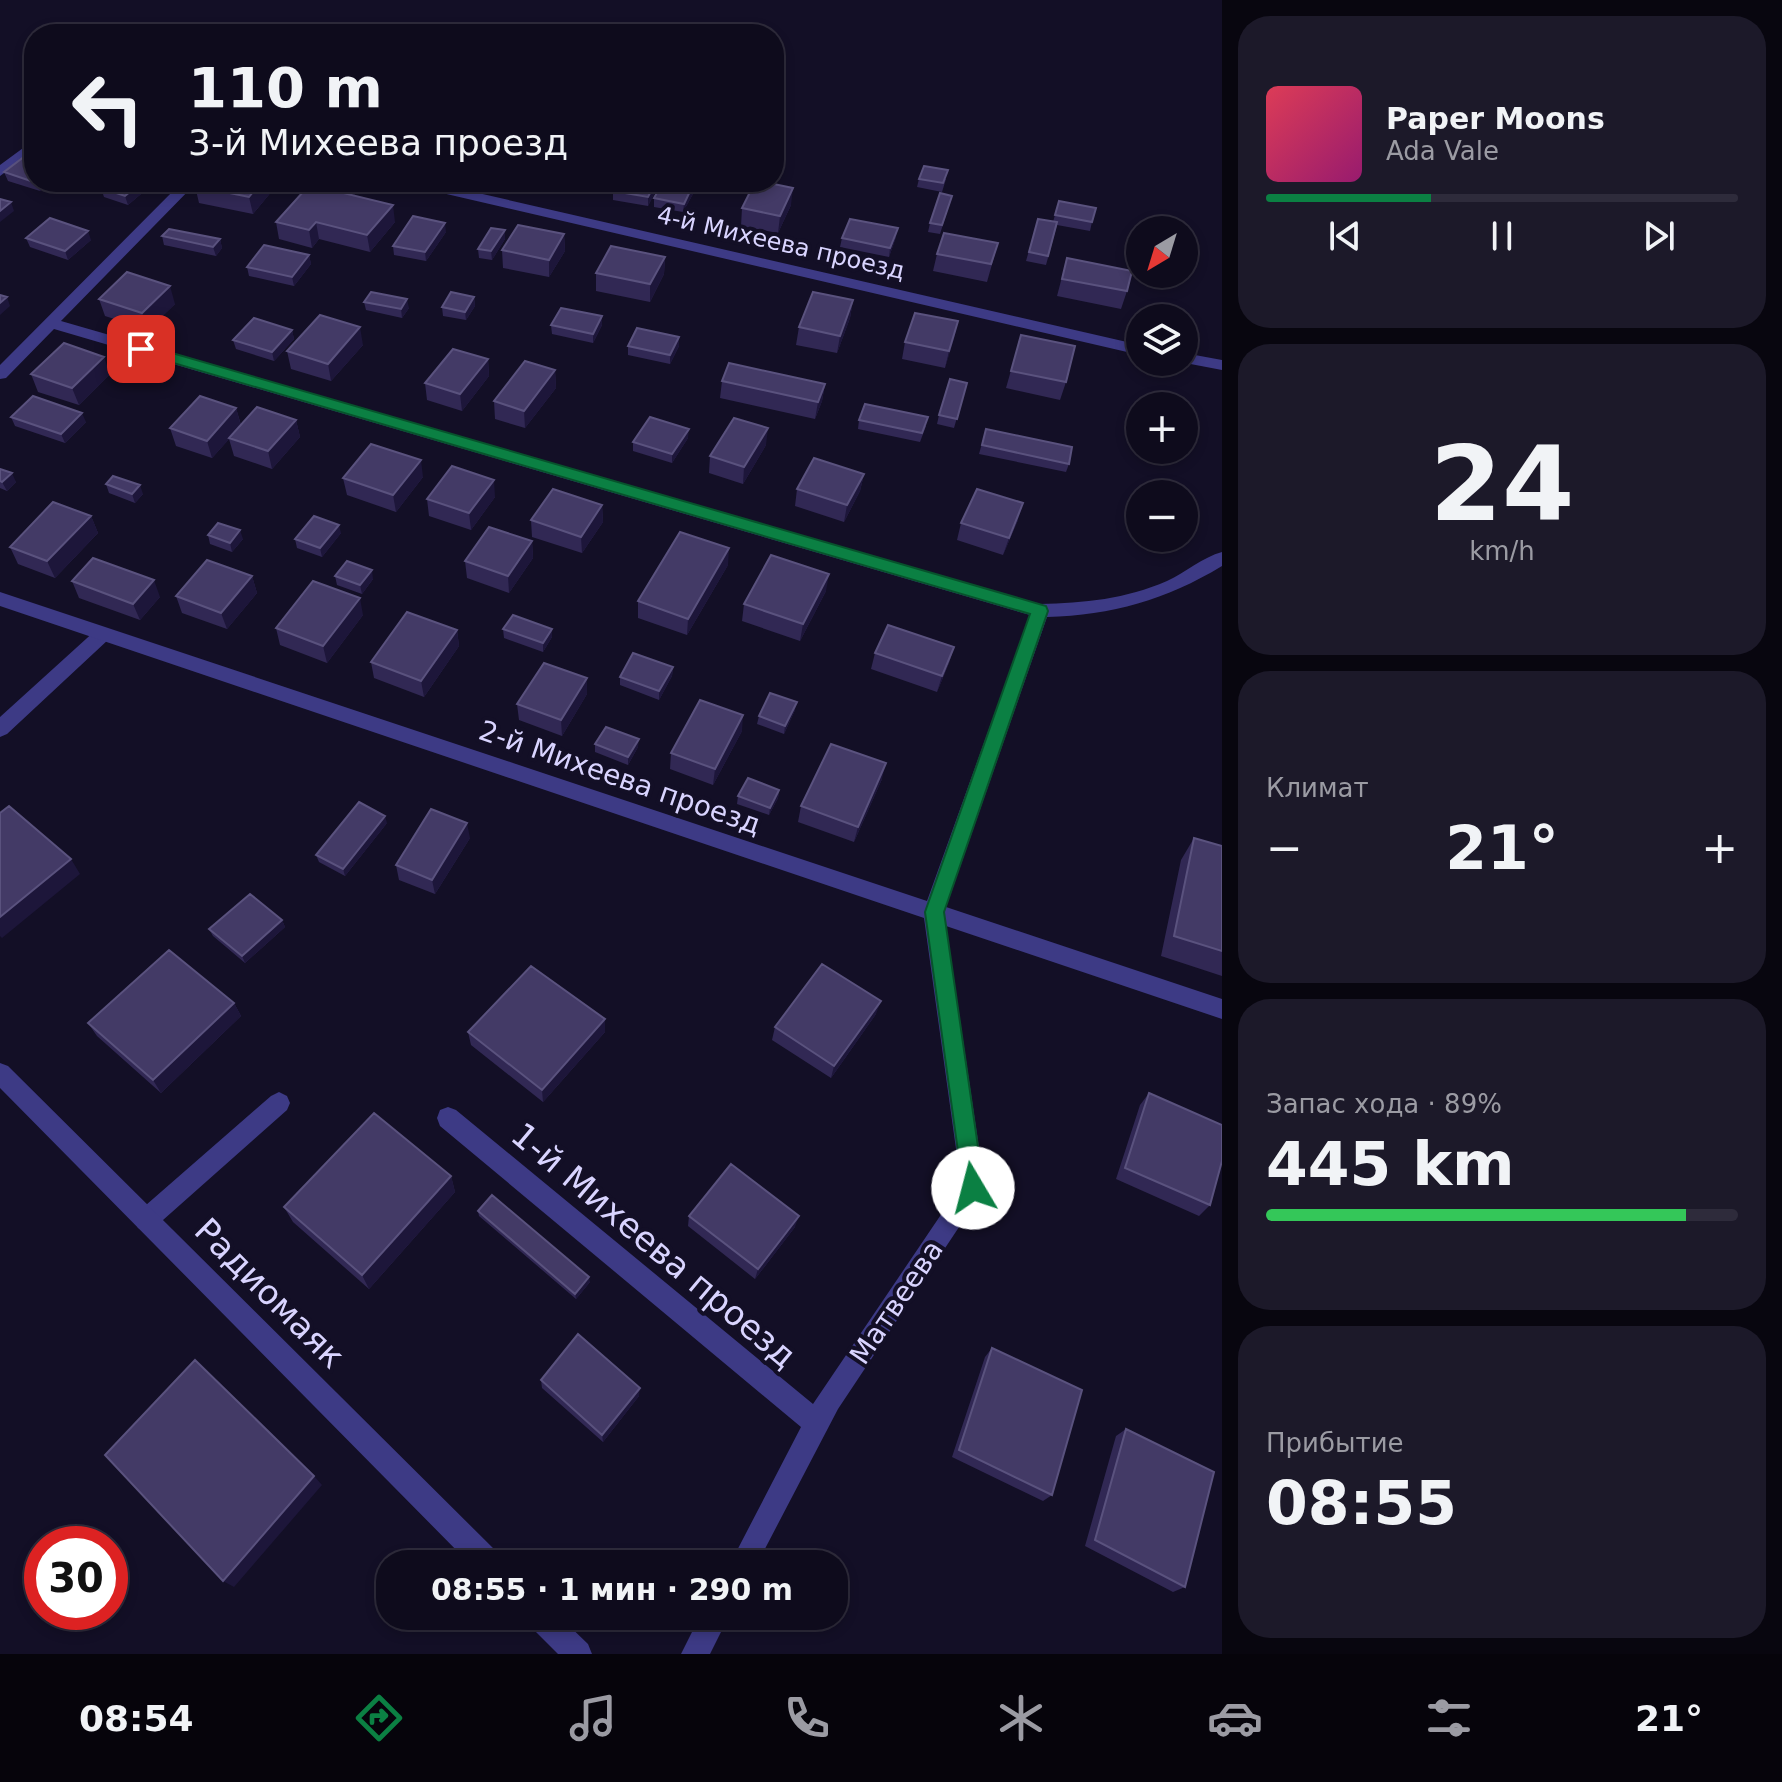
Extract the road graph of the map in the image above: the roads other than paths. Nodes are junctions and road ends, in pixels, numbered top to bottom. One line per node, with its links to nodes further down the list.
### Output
1 (24, 152): 2 (street)
2 (0, 172)
3 (180, 192): 5 (street)
4 (455, 192): 6 (street, 4-й Михеева проезд)
5 (51, 323): 9 (street); 12 (street)
6 (1126, 347)
7 (1198, 361): 8 (street)
8 (1222, 365)
9 (0, 374)
10 (1222, 558): 12 (street)
11 (0, 599): 13 (street, 2-й Михеева проезд)
12 (1040, 611): 15 (street, Матвеева)
13 (103, 634): 14 (street); 15 (street, 2-й Михеева проезд)
14 (0, 729)
15 (934, 912): 16 (street, 2-й Михеева проезд); 21 (street, Матвеева)
16 (1222, 1009)
17 (0, 1073): 20 (street, Радиомаяк)
18 (279, 1103): 20 (street)
19 (448, 1118): 21 (street, 1-й Михеева проезд)
20 (146, 1220): 22 (street, Радиомаяк)
21 (817, 1424): 23 (street, Матвеева)
22 (475, 1550)
23 (750, 1550)
24 (554, 1630): 26 (street)
25 (708, 1630): 27 (street)
26 (578, 1654)
27 (695, 1654)

